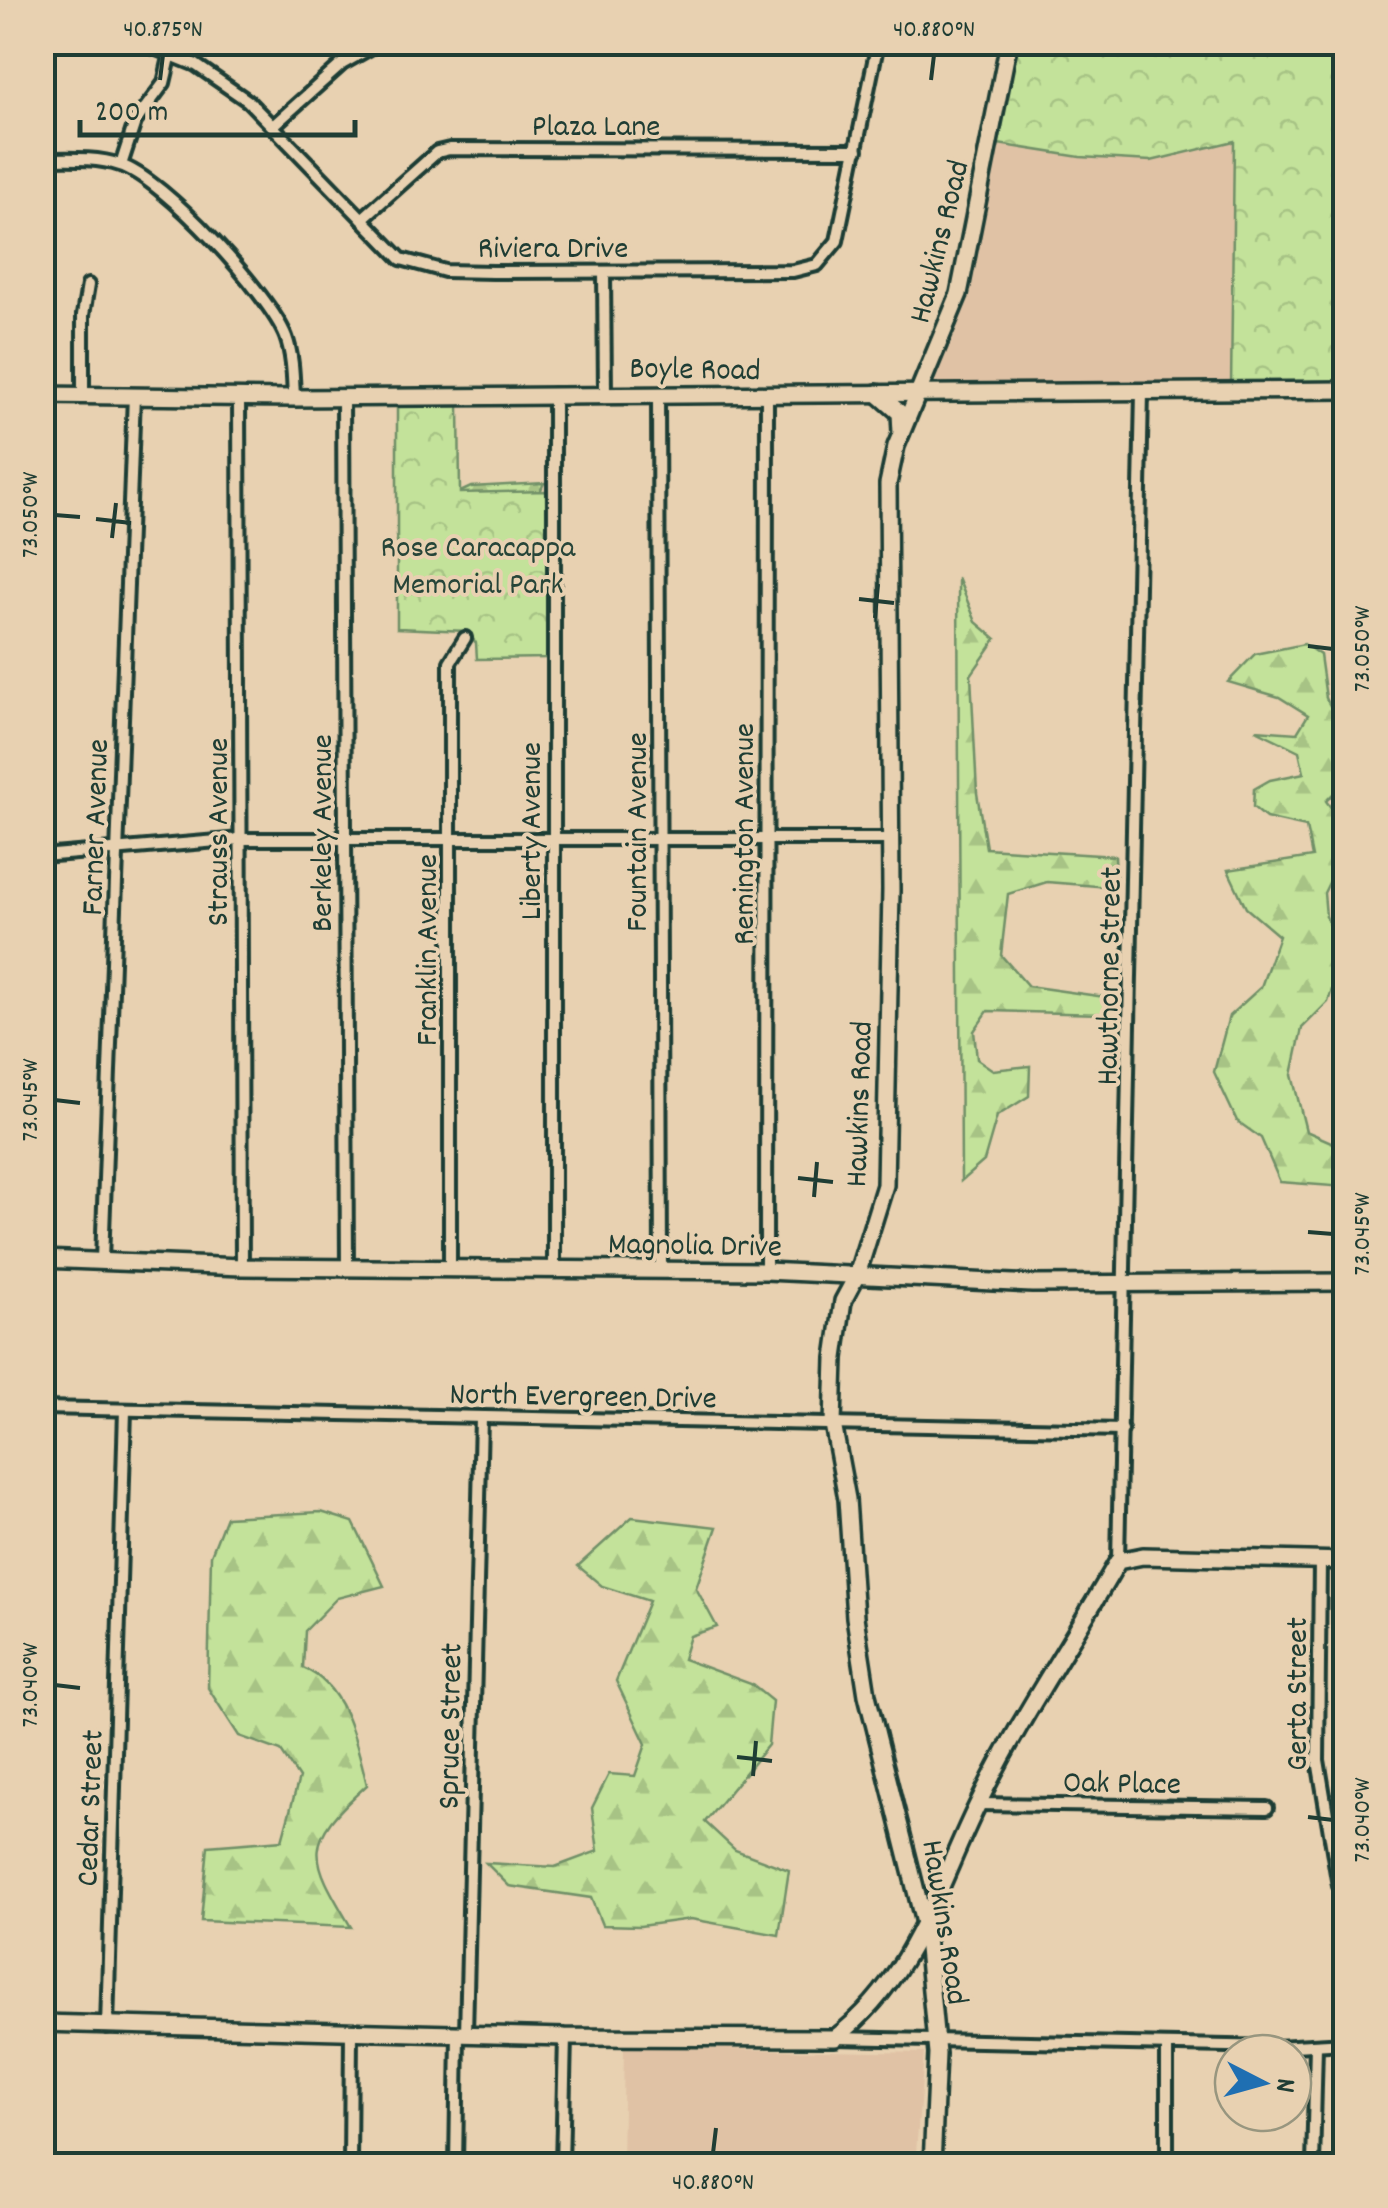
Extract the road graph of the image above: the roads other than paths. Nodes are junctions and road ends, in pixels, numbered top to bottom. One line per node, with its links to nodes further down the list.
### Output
1 (139, 42): 6 (street, Riviera Drive)
2 (381, 42): 7 (street)
3 (878, 42): 8 (street, Riviera Drive)
4 (1000, 42): 5 (street)
5 (1008, 43): 14 (street, Hawkins Road)
6 (171, 53): 7 (street, Riviera Drive); 10 (street)
7 (274, 125): 11 (street, Riviera Drive)
8 (858, 150): 11 (street, Plaza Lane); 12 (street, Riviera Drive)
9 (42, 159): 10 (street)
10 (121, 165): 29 (street)
11 (362, 220): 12 (street, Riviera Drive)
12 (604, 272): 16 (street)
13 (88, 285): 20 (street)
14 (936, 355): 17 (street, Hawkins Road); 19 (street)
15 (1346, 390): 18 (street, Boyle Road)
16 (605, 392): 21 (street, Boyle Road); 22 (street, Boyle Road)
17 (922, 392): 19 (street, Boyle Road); 23 (street, Boyle Road); 30 (street, Hawkins Road)
18 (1142, 392): 19 (street, Boyle Road); 52 (street, Hawthorne Street)
19 (950, 393): 30 (street)
20 (84, 394): 24 (street, Boyle Road); 25 (street, Boyle Road)
21 (554, 394): 28 (street, Boyle Road); 32 (street, Liberty Avenue)
22 (658, 394): 26 (street, Boyle Road); 33 (street, Fountain Avenue)
23 (877, 394): 26 (street, Boyle Road); 30 (street)
24 (42, 395)
25 (134, 395): 27 (street, Boyle Road); 39 (street, Farner Avenue)
26 (767, 396): 38 (street, Remington Avenue)
27 (240, 397): 29 (street, Boyle Road); 35 (street, Strauss Avenue)
28 (343, 397): 29 (street, Boyle Road); 36 (street, Berkeley Avenue)
29 (294, 398)
30 (901, 434): 34 (street, Hawkins Road)
31 (465, 638): 37 (street, Franklin Avenue)
32 (554, 838): 33 (street); 37 (street); 47 (street, Liberty Avenue)
33 (660, 838): 38 (street); 48 (street, Fountain Avenue)
34 (891, 838): 38 (street); 41 (street, Hawkins Road)
35 (240, 839): 36 (street); 39 (street); 44 (street, Strauss Avenue)
36 (345, 839): 37 (street); 45 (street, Berkeley Avenue)
37 (450, 839): 46 (street, Franklin Avenue)
38 (767, 839): 49 (street, Remington Avenue)
39 (116, 851): 40 (street); 43 (street, Farner Avenue)
40 (42, 856)
41 (868, 1243): 50 (street, Hawkins Road); 51 (street)
42 (42, 1259): 43 (street, Magnolia Drive)
43 (102, 1260): 44 (street, Magnolia Drive)
44 (242, 1267): 45 (street, Magnolia Drive)
45 (347, 1268): 46 (street, Magnolia Drive)
46 (450, 1268): 47 (street, Magnolia Drive)
47 (554, 1268): 48 (street, Magnolia Drive)
48 (661, 1270): 49 (street, Magnolia Drive)
49 (766, 1271): 50 (street, Magnolia Drive)
50 (858, 1275): 51 (street, Magnolia Drive); 57 (street, Hawkins Road)
51 (891, 1277): 52 (street, Magnolia Drive)
52 (1127, 1282): 53 (street, Magnolia Drive); 58 (street, Hawthorne Street)
53 (1346, 1282)
54 (42, 1408): 55 (street, North Evergreen Drive)
55 (125, 1410): 56 (street, North Evergreen Drive); 67 (street, Cedar Street)
56 (480, 1418): 57 (street, North Evergreen Drive); 69 (street, Spruce Street)
57 (833, 1424): 58 (street, North Evergreen Drive); 65 (street, Hawkins Road)
58 (1122, 1430): 60 (street, Hawthorne Street)
59 (1320, 1560): 60 (street); 61 (street); 64 (street, Gerta Street)
60 (1118, 1561): 62 (street)
61 (1346, 1561)
62 (978, 1804): 63 (street, Oak Place); 65 (street)
63 (1266, 1808)
64 (1339, 1886)
65 (925, 1927): 71 (street); 72 (street, Hawkins Road)
66 (42, 2024): 67 (street)
67 (106, 2027): 68 (street)
68 (351, 2032): 69 (street); 76 (street)
69 (462, 2034): 70 (street); 77 (street, Spruce Street)
70 (565, 2037): 71 (street); 78 (street)
71 (836, 2038): 72 (street)
72 (937, 2042): 75 (street); 79 (street, Hawkins Road)
73 (1346, 2042): 74 (street)
74 (1316, 2045): 75 (street); 81 (street)
75 (1167, 2046): 80 (street)
76 (350, 2166)
77 (456, 2166)
78 (562, 2166)
79 (932, 2166)
80 (1166, 2166)
81 (1312, 2166)

